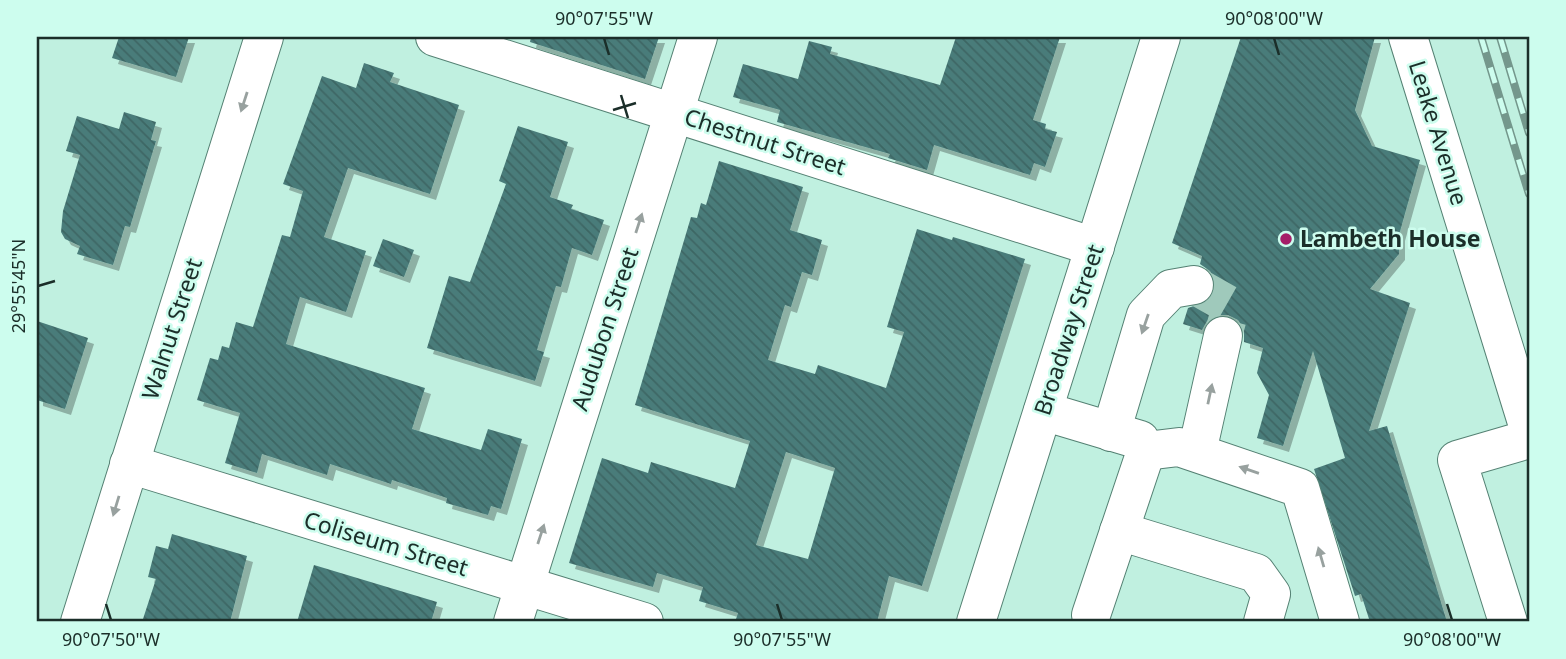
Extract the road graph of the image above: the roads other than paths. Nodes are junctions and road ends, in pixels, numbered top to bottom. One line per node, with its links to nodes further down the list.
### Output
1 (264, 37): 16 (street, Walnut Street, one-way to 16)
2 (435, 37): 6 (street, Chestnut Street)
3 (698, 37): 6 (street, Audubon Street)
4 (1161, 37): 7 (street, Broadway Street)
5 (1408, 37): 11 (street, Leake Avenue)
6 (674, 112): 7 (street, Chestnut Street); 18 (street, Audubon Street, one-way to 6)
7 (1095, 247): 10 (street, Broadway Street)
8 (1194, 285): 12 (street, one-way to 12)
9 (1223, 336): 15 (street, one-way to 9)
10 (1043, 411): 12 (street); 23 (street, Broadway Street)
11 (1529, 429)
12 (1111, 432): 14 (street)
13 (1529, 439): 26 (street)
14 (1146, 451): 15 (street); 17 (street)
15 (1197, 452): 25 (street, one-way to 15)
16 (129, 464): 18 (street, Coliseum Street); 20 (street, Walnut Street, one-way to 20)
17 (1119, 531): 19 (street); 24 (street)
18 (524, 587): 21 (street, Audubon Street); 22 (street, Coliseum Street)
19 (1098, 620)
20 (80, 622)
21 (513, 622)
22 (644, 622)
23 (976, 622)
24 (1263, 622)
25 (1340, 622)
26 (1507, 622)

